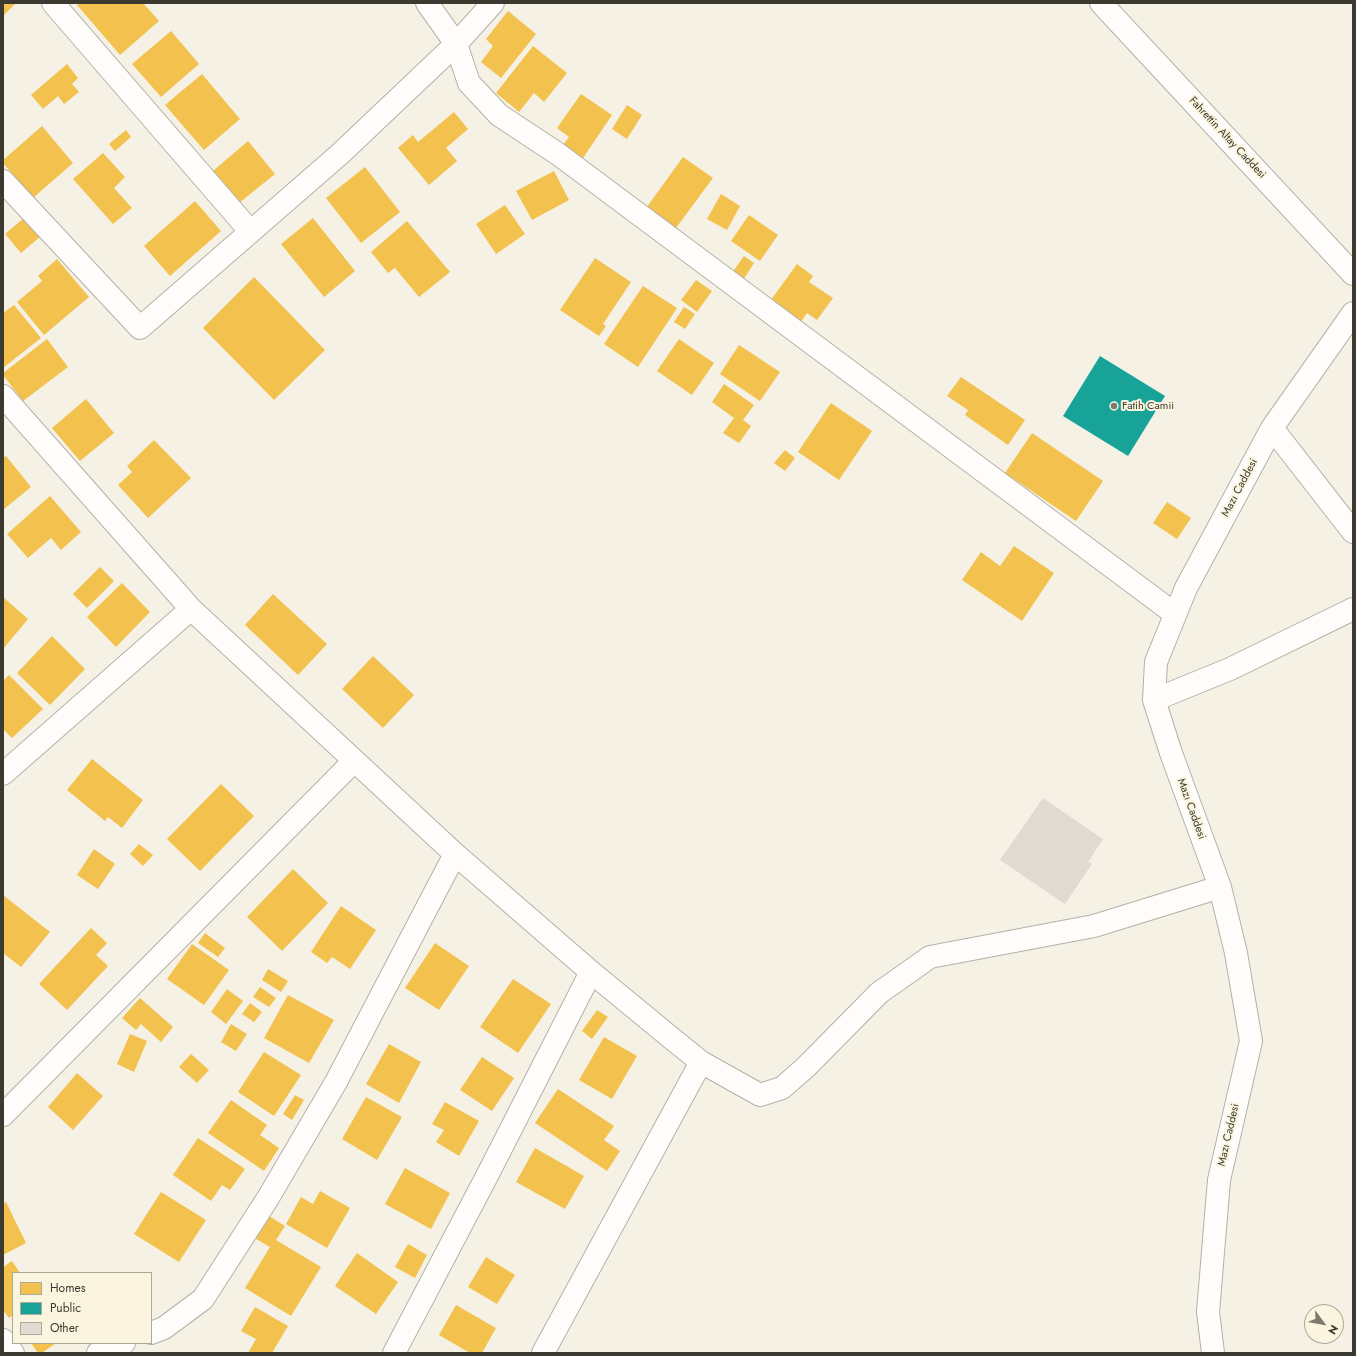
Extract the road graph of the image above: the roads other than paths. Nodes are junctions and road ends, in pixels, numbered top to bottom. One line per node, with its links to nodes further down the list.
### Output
1 (53, 3): 7 (street)
2 (427, 3): 5 (street)
3 (493, 3): 5 (street)
4 (1101, 3): 8 (street, Fahrettin Altay Caddesi)
5 (456, 44): 7 (street); 15 (street)
6 (3, 181): 7 (street)
7 (250, 231)
8 (1353, 274)
9 (1353, 313): 11 (street, Mazı Caddesi)
10 (3, 396): 13 (street)
11 (1272, 428): 12 (street); 15 (street, Mazı Caddesi)
12 (1353, 532)
13 (191, 609): 17 (street); 18 (street)
14 (1353, 609): 16 (street)
15 (1175, 614): 16 (street, Mazı Caddesi)
16 (1154, 700): 20 (street, Mazı Caddesi)
17 (354, 761): 19 (street); 23 (street)
18 (3, 774)
19 (455, 854): 21 (street); 24 (street)
20 (1220, 887): 22 (street); 31 (street, Mazı Caddesi)
21 (591, 972): 22 (street); 29 (street)
22 (701, 1062): 30 (street)
23 (3, 1115)
24 (152, 1333)
25 (3, 1340): 27 (street)
26 (121, 1344): 28 (street)
27 (13, 1353)
28 (98, 1353)
29 (394, 1353)
30 (543, 1353)
31 (1213, 1353)

